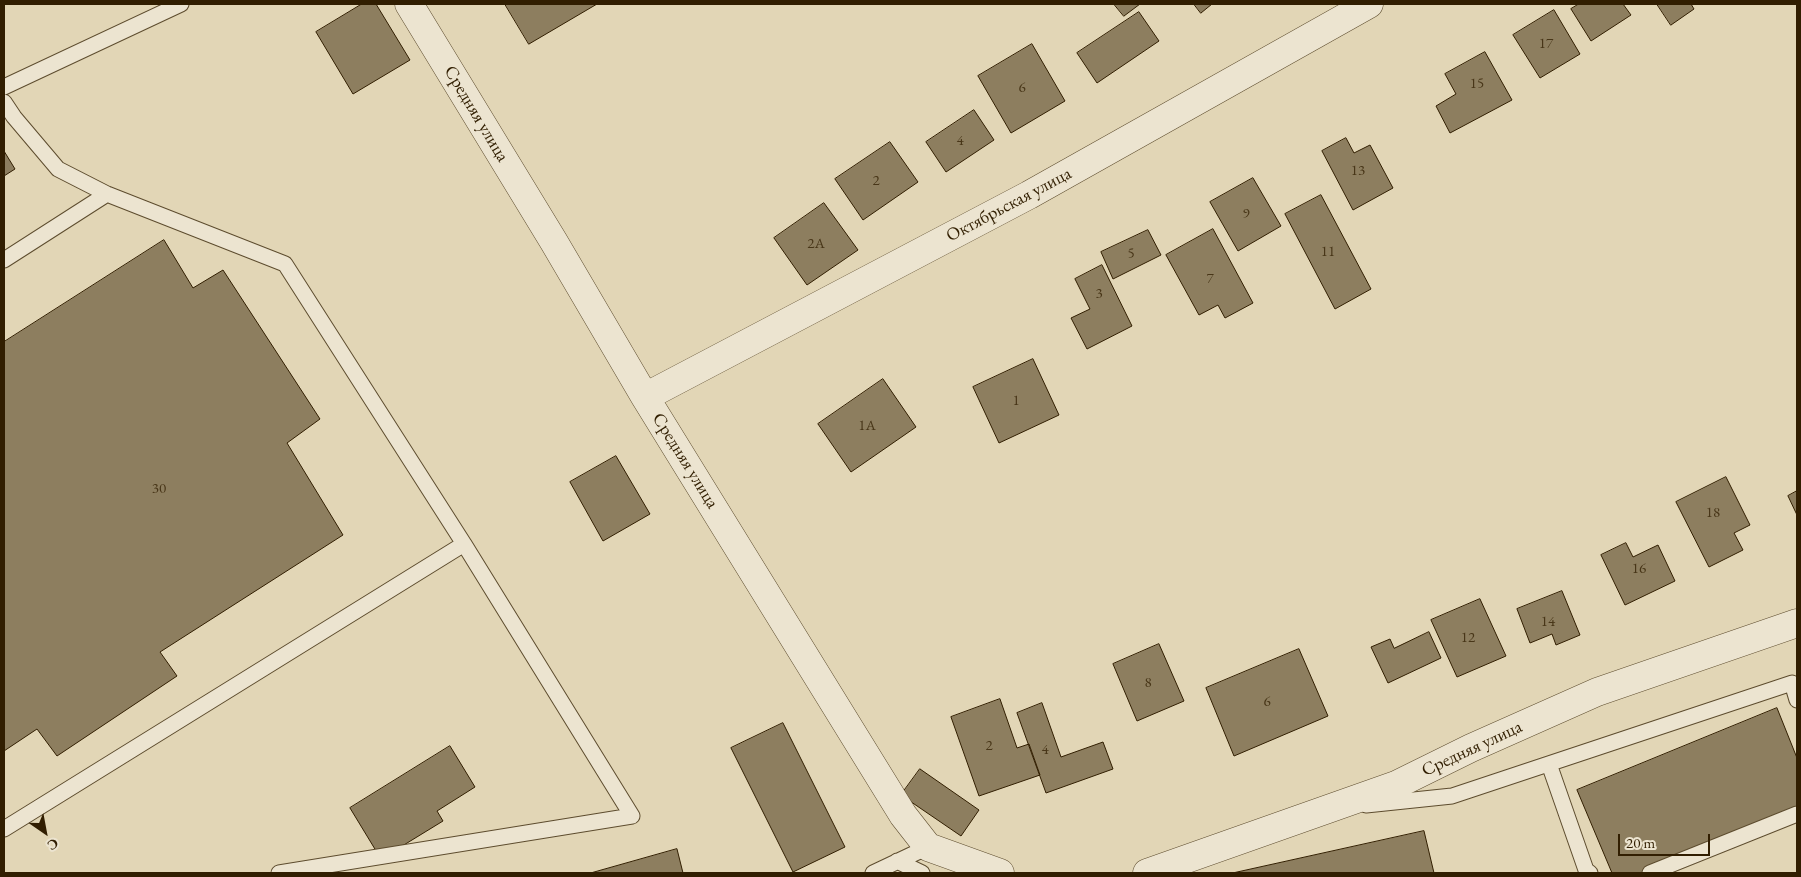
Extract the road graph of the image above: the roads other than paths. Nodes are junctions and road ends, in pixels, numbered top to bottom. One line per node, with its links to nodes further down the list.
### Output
1 (181, 4): 4 (lane)
2 (409, 4): 8 (street, Средняя улица)
3 (1369, 4): 8 (street, Октябрьская улица)
4 (4, 86)
5 (4, 102): 6 (lane)
6 (107, 194): 7 (lane); 9 (lane)
7 (4, 260)
8 (645, 396): 16 (street, Средняя улица)
9 (464, 544): 15 (lane); 18 (lane)
10 (1797, 623): 13 (street, Средняя улица)
11 (1797, 700): 12 (lane)
12 (1549, 764): 13 (lane); 23 (lane)
13 (1328, 810): 22 (street, Средняя улица)
14 (1797, 814): 24 (lane)
15 (4, 829)
16 (928, 847): 17 (lane); 21 (street)
17 (897, 862): 19 (lane); 20 (lane)
18 (279, 873)
19 (873, 873)
20 (922, 873)
21 (1000, 873)
22 (1147, 873)
23 (1590, 873)
24 (1650, 873)

